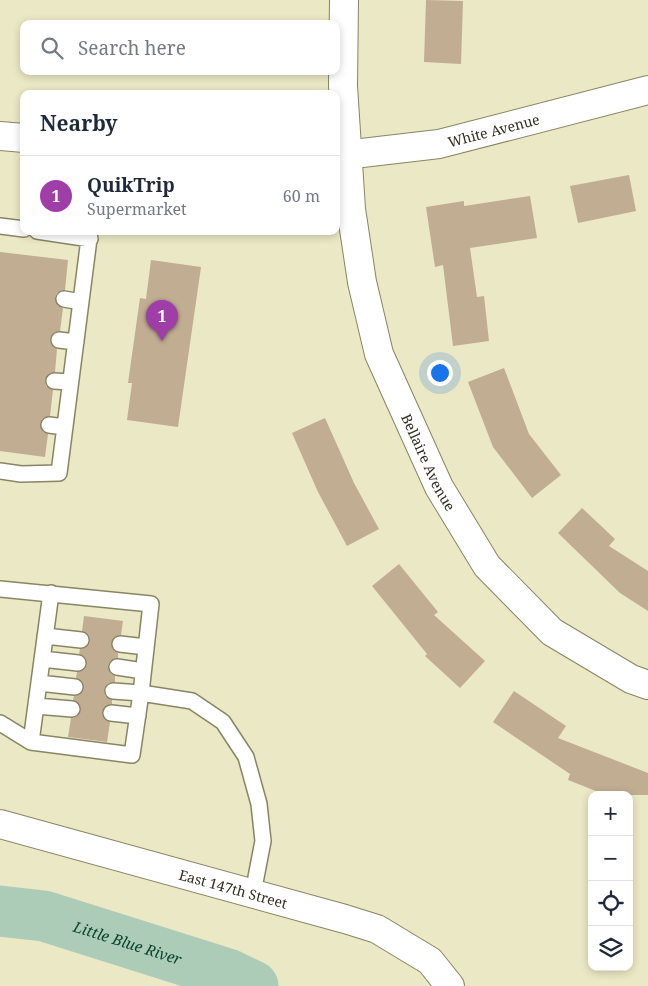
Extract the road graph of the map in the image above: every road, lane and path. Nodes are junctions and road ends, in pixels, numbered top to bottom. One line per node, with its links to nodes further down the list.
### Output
1 (344, 0): 5 (street, Bellaire Avenue)
2 (648, 90): 5 (street, White Avenue)
3 (0, 136): 4 (street)
4 (20, 138)
5 (342, 156): 29 (street, Bellaire Avenue)
6 (0, 226): 7 (lane)
7 (20, 228)
8 (90, 235): 10 (lane)
9 (64, 299): 10 (lane)
10 (81, 302): 12 (lane)
11 (59, 340): 12 (lane)
12 (76, 342): 14 (lane)
13 (54, 381): 14 (lane)
14 (70, 382): 16 (lane)
15 (49, 425): 16 (lane)
16 (65, 427): 17 (lane)
17 (0, 471)
18 (0, 589): 19 (lane)
19 (51, 593): 20 (lane); 23 (lane)
20 (45, 636): 21 (lane); 24 (lane)
21 (81, 640)
22 (120, 644): 23 (lane)
23 (146, 647): 27 (lane)
24 (42, 659): 25 (lane); 28 (lane)
25 (78, 663)
26 (116, 667): 27 (lane)
27 (143, 671): 32 (lane)
28 (39, 683): 30 (lane); 33 (lane)
29 (648, 685)
30 (75, 687)
31 (114, 691): 32 (lane)
32 (141, 693): 36 (lane); 40 (lane)
33 (36, 706): 34 (lane); 38 (lane)
34 (72, 709)
35 (111, 713): 36 (lane)
36 (138, 716): 38 (lane)
37 (0, 723): 38 (lane)
38 (31, 742)
39 (0, 824): 40 (street, East 147th Street)
40 (253, 893): 41 (street, East 147th Street)
41 (450, 986)

